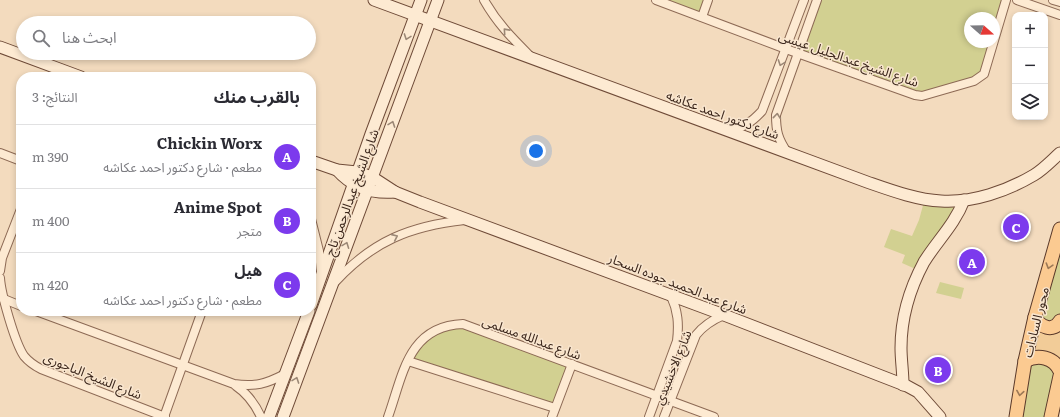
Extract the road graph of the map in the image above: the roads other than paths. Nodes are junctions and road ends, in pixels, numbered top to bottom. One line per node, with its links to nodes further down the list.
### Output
1 (374, 0): 13 (street, شارع دكتور احمد عكاشه)
2 (421, 0): 13 (street, شارع الشيخ عبدالرحمن تاج)
3 (438, 0): 16 (street, شارع الشيخ عبدالرحمن تاج)
4 (484, 0): 21 (street, one-way to 4)
5 (656, 0): 15 (street, شارع الشيخ عبدالجليل عيسى)
6 (708, 0): 15 (street)
7 (804, 0): 18 (street)
8 (817, 0): 19 (street)
9 (1006, 0): 19 (street, شارع الشيخ عبدالجليل عيسى)
10 (1017, 0): 14 (street)
11 (1053, 0): 12 (street)
12 (1060, 2)
13 (415, 15): 16 (street, شارع دكتور احمد عكاشه); 31 (street, شارع الشيخ عبدالرحمن تاج, one-way to 31)
14 (1060, 15)
15 (702, 17): 18 (street, شارع الشيخ عبدالجليل عيسى)
16 (430, 20): 21 (street, شارع دكتور احمد عكاشه); 32 (street, شارع الشيخ عبدالرحمن تاج, one-way to 16)
17 (2, 49): 20 (street)
18 (786, 49): 19 (street, شارع الشيخ عبدالجليل عيسى); 24 (street, one-way to 24)
19 (798, 53): 25 (street, one-way to 19)
20 (16, 54)
21 (532, 58): 24 (street, شارع دكتور احمد عكاشه)
22 (33, 60): 23 (street)
23 (67, 72)
24 (728, 131): 25 (street, شارع دكتور احمد عكاشه)
25 (787, 152): 36 (street, شارع دكتور احمد عكاشه)
26 (0, 153): 28 (street)
27 (1060, 153): 36 (street, شارع دكتور احمد عكاشه)
28 (16, 159)
29 (316, 163): 30 (street, شارع عبد الحميد جوده السحار)
30 (337, 170): 31 (street, شارع عبد الحميد جوده السحار); 33 (street, شارع عبد الحميد جوده السحار)
31 (357, 172): 32 (street, شارع عبد الحميد جوده السحار); 33 (street, شارع الشيخ عبدالرحمن تاج)
32 (372, 177): 34 (street, شارع الشيخ عبدالرحمن تاج); 35 (street, شارع عبد الحميد جوده السحار)
33 (353, 185): 34 (street, شارع عبد الحميد جوده السحار); 43 (street, شارع الشيخ عبدالرحمن تاج)
34 (367, 190): 35 (street, شارع عبد الحميد جوده السحار); 44 (street, شارع الشيخ عبدالرحمن تاج, one-way to 34)
35 (395, 192): 37 (street, شارع عبد الحميد جوده السحار)
36 (964, 200): 64 (street)
37 (466, 220): 44 (street, one-way to 37); 46 (street, شارع عبد الحميد جوده السحار)
38 (16, 225): 41 (street)
39 (1060, 229): 53 (main road, محور السادات, one-way to 53)
40 (316, 239): 43 (street)
41 (0, 270)
42 (0, 278): 47 (street, شارع الشيخ الباجورى)
43 (321, 278): 45 (street, شارع الشيخ عبدالرحمن تاج)
44 (331, 285): 55 (street, شارع الشيخ عبدالرحمن تاج)
45 (316, 292)
46 (671, 296): 49 (street, شارع عبد الحميد جوده السحار); 65 (street, شارع الاخشيدي)
47 (4, 299): 48 (street); 68 (street, شارع الشيخ الباجورى)
48 (16, 304)
49 (724, 315): 64 (street, شارع عبد الحميد جوده السحار); 66 (street, شارع الاخشيدي)
50 (50, 316): 59 (street)
51 (200, 316): 59 (street)
52 (307, 316): 55 (street); 61 (street)
53 (1035, 317): 54 (main road); 57 (main road, محور السادات)
54 (1060, 321)
55 (317, 325): 71 (street, شارع الشيخ عبدالرحمن تاج, one-way to 55)
56 (408, 361): 58 (street, شارع عبدالله مسلمى); 67 (street); 72 (street, شارع عبدالله مسلمى)
57 (1025, 361): 60 (main road); 78 (main road, محور السادات, one-way to 78)
58 (572, 364): 65 (street, شارع عبدالله مسلمى); 67 (street)
59 (183, 365): 63 (street); 68 (street)
60 (1060, 372)
61 (285, 374): 63 (street); 70 (street)
62 (1060, 376): 79 (main road)
63 (234, 384): 69 (street)
64 (903, 385): 77 (street, شارع عبد الحميد جوده السحار)
65 (657, 396): 66 (street, شارع عبدالله مسلمى); 74 (street, شارع الاخشيدي)
66 (670, 401): 75 (street, شارع الاخشيدي); 76 (street, شارع عبدالله مسلمى)
67 (555, 408): 73 (street)
68 (165, 417)
69 (260, 417)
70 (269, 417)
71 (283, 417)
72 (388, 417)
73 (552, 417)
74 (649, 417)
75 (664, 417)
76 (714, 417)
77 (940, 417)
78 (1016, 417)
79 (1051, 417)

